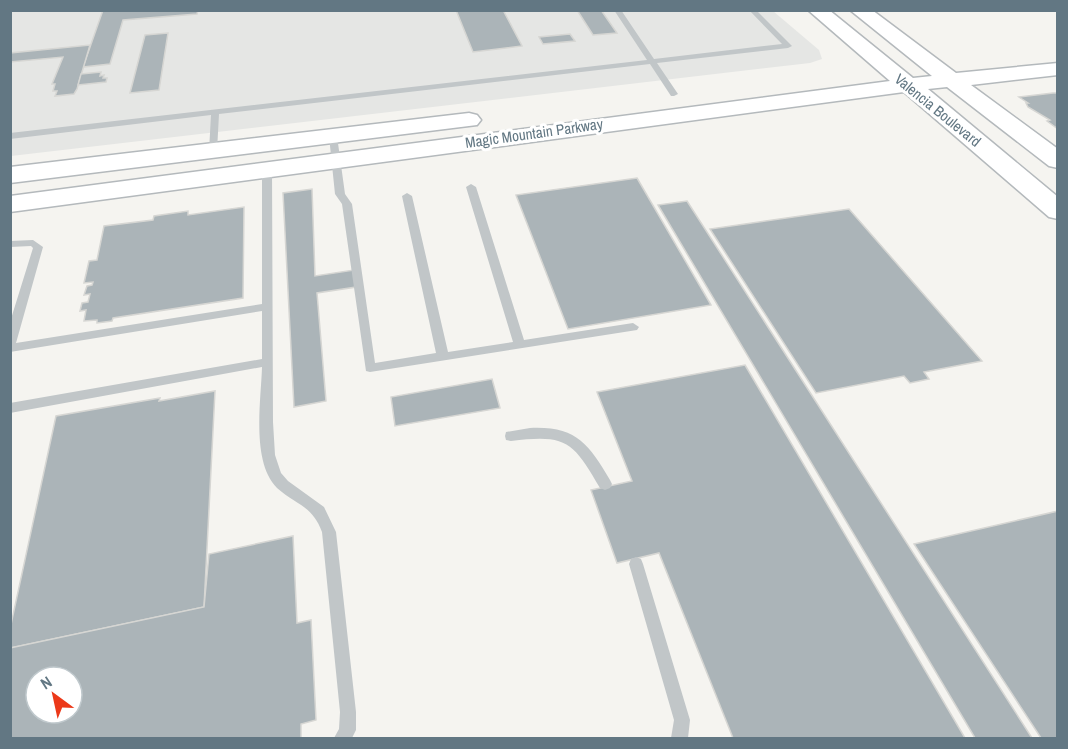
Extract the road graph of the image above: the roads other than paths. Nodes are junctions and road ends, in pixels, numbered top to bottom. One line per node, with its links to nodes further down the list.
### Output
1 (617, 10): 6 (lane)
2 (752, 10): 6 (lane)
3 (817, 10): 8 (main road, Valencia Boulevard)
4 (859, 10): 7 (main road, Valencia Boulevard)
5 (1013, 54): 7 (main road)
6 (652, 63): 14 (lane); 16 (lane)
7 (928, 65): 8 (main road); 11 (main road, Valencia Boulevard)
8 (885, 67): 10 (main road); 12 (main road, Valencia Boulevard)
9 (1058, 69): 11 (main road, Magic Mountain Parkway)
10 (852, 71)
11 (952, 82): 12 (main road, Magic Mountain Parkway); 22 (main road, Valencia Boulevard)
12 (908, 85): 20 (main road, Magic Mountain Parkway); 28 (main road, Valencia Boulevard)
13 (696, 91): 14 (main road)
14 (663, 95)
15 (621, 101): 17 (main road, Magic Mountain Parkway)
16 (215, 113): 19 (lane); 21 (lane)
17 (508, 115)
18 (485, 118): 20 (main road, Magic Mountain Parkway)
19 (10, 136)
20 (335, 148): 21 (main road, Magic Mountain Parkway); 23 (main road, Magic Mountain Parkway); 34 (lane)
21 (213, 151): 24 (main road, Magic Mountain Parkway)
22 (1058, 161)
23 (267, 169): 27 (main road, Magic Mountain Parkway); 30 (lane)
24 (10, 176)
25 (471, 187): 32 (lane)
26 (407, 196): 34 (lane)
27 (10, 204)
28 (1058, 211)
29 (10, 244): 33 (lane)
30 (267, 307): 33 (lane); 35 (lane)
31 (633, 327): 32 (lane)
32 (520, 345): 34 (lane)
33 (10, 346)
34 (442, 357)
35 (268, 362): 36 (lane); 40 (lane)
36 (10, 408)
37 (511, 436): 38 (lane)
38 (605, 484)
39 (636, 564): 41 (lane)
40 (343, 738)
41 (680, 738)

